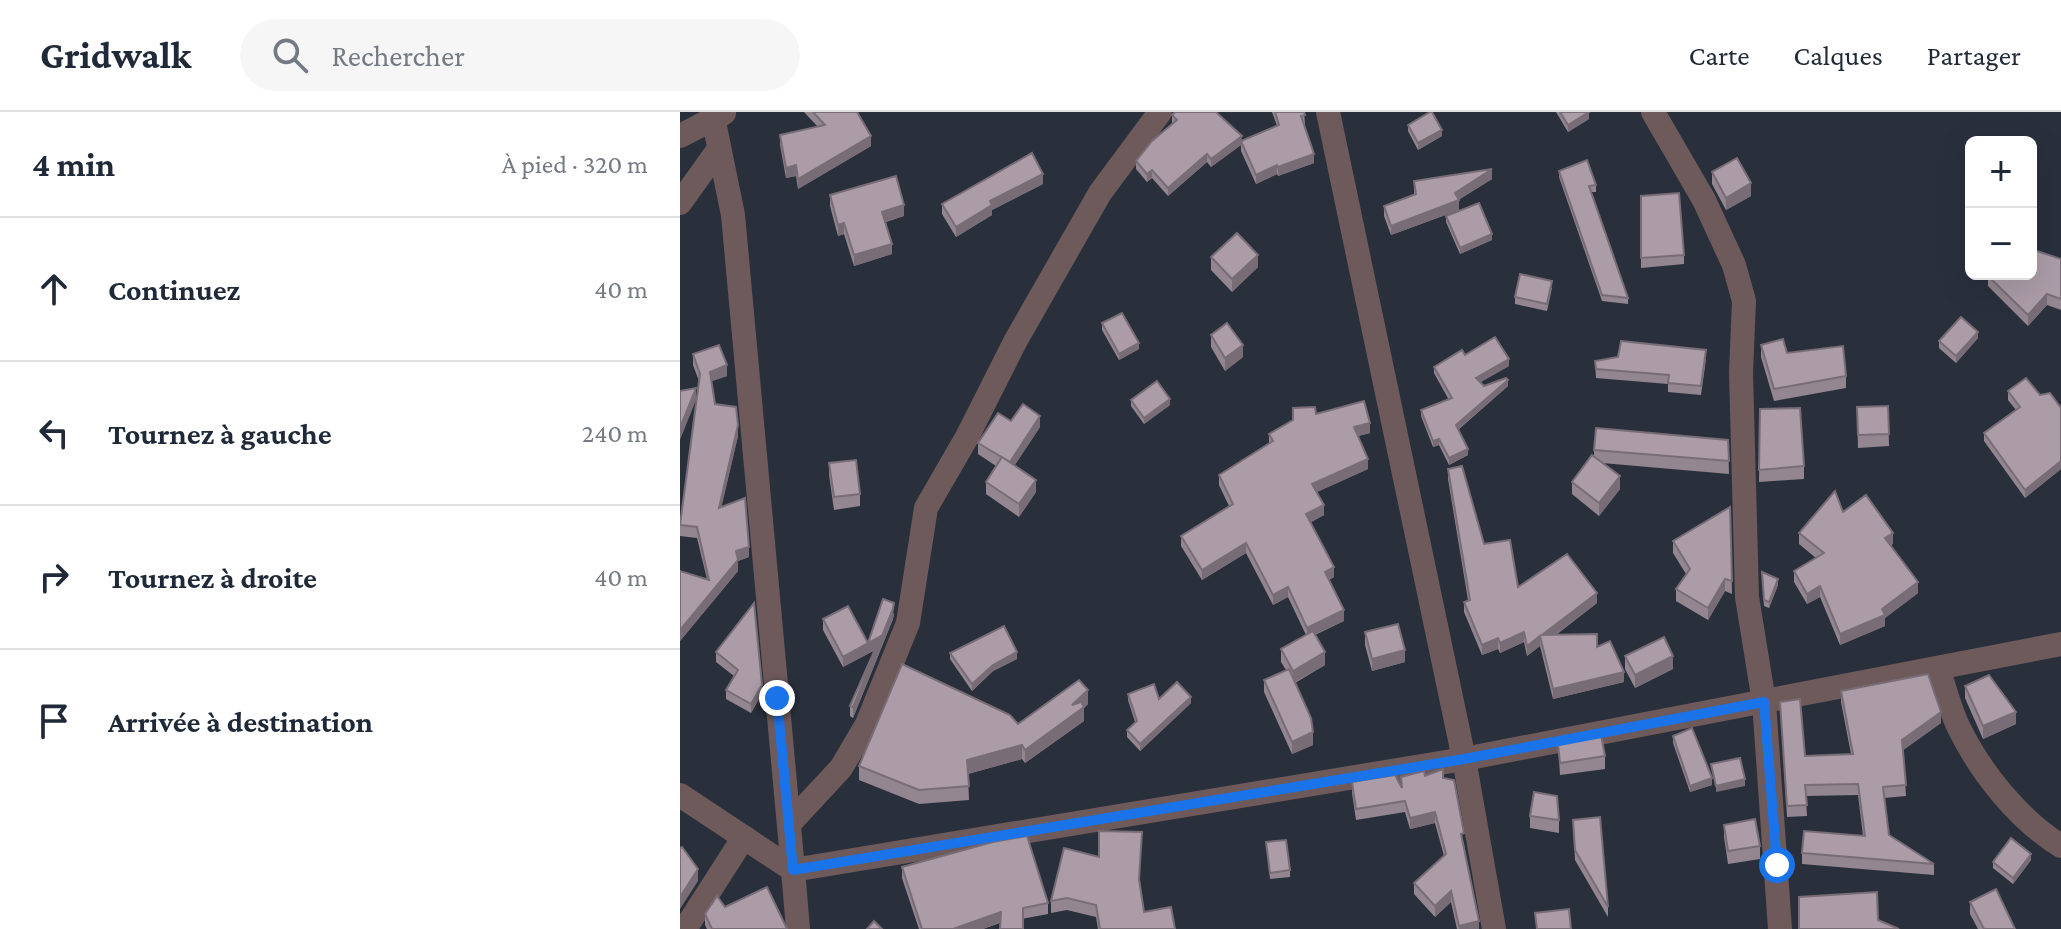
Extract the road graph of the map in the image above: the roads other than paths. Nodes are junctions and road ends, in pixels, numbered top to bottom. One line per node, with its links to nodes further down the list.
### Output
1 (1160, 112): 13 (street)
2 (1328, 112): 11 (street)
3 (1653, 112): 10 (street)
4 (717, 115): 5 (street); 6 (street)
5 (680, 136)
6 (718, 150): 7 (street); 13 (street)
7 (680, 203)
8 (2061, 644): 9 (street)
9 (1938, 669): 10 (street); 15 (street)
10 (1764, 702): 11 (street); 20 (street)
11 (1464, 759): 16 (street); 19 (street)
12 (680, 795): 14 (street)
13 (789, 824): 16 (street)
14 (744, 837): 16 (street); 17 (street)
15 (2061, 846)
16 (793, 870): 18 (street)
17 (685, 929)
18 (798, 929)
19 (1494, 929)
20 (1780, 929)

